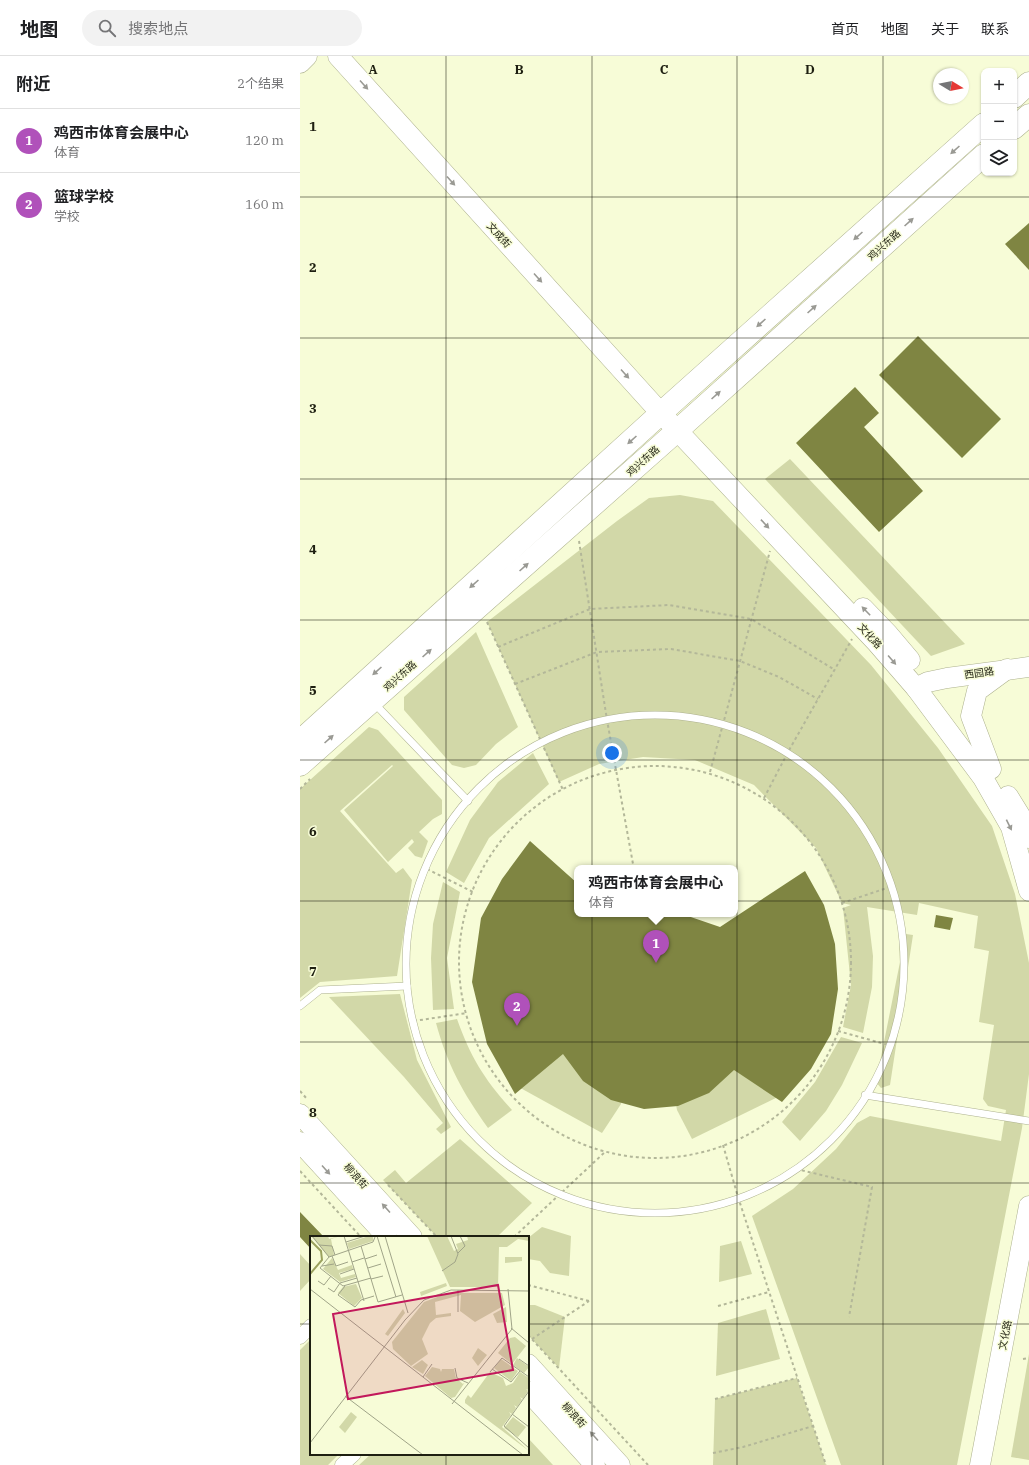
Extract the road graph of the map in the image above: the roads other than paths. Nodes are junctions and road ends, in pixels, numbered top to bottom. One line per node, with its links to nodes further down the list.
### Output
1 (307, 56): 4 (main road)
2 (338, 56): 11 (main road, 文成街, one-way to 11)
3 (356, 56): 11 (main road, 文成街)
4 (300, 63)
5 (1029, 84): 6 (highway)
6 (1017, 94)
7 (1029, 115): 8 (highway)
8 (1017, 125)
9 (981, 127): 11 (highway, 鸡兴东路, one-way to 11)
10 (981, 158): 12 (highway, 鸡兴东路, one-way to 10)
11 (666, 409): 12 (main road, 文化路); 17 (highway, 鸡兴东路, one-way to 17)
12 (682, 426): 15 (main road, 文化路); 16 (highway, 鸡兴东路, one-way to 12)
13 (1029, 667): 14 (main road, 西园路)
14 (1007, 669): 15 (main road, 西园路); 19 (main road)
15 (922, 685): 19 (main road, 文化路); 22 (main road, 文化路, one-way to 22)
16 (372, 701): 18 (highway, 鸡兴东路, one-way to 16); 20 (lane)
17 (300, 741)
18 (300, 765)
19 (991, 769): 21 (main road, 文化路)
20 (468, 801): 23 (lane); 25 (lane)
21 (1029, 838)
22 (1029, 891)
23 (407, 986): 24 (lane); 25 (lane)
24 (300, 1006)
25 (865, 1095): 27 (lane)
26 (300, 1114): 31 (main road, 柳浪街, one-way to 26)
27 (1029, 1121)
28 (300, 1142): 30 (main road, 柳浪街, one-way to 30)
29 (1029, 1206): 41 (main road, 文化路)
30 (386, 1236)
31 (411, 1236)
32 (1029, 1270): 42 (main road, 文化路)
33 (310, 1327): 34 (street)
34 (300, 1337)
35 (529, 1365): 40 (main road, 柳浪街, one-way to 35)
36 (529, 1392): 39 (main road, 柳浪街)
37 (353, 1455): 38 (street)
38 (342, 1465)
39 (595, 1465)
40 (620, 1465)
41 (980, 1465)
42 (992, 1465)

